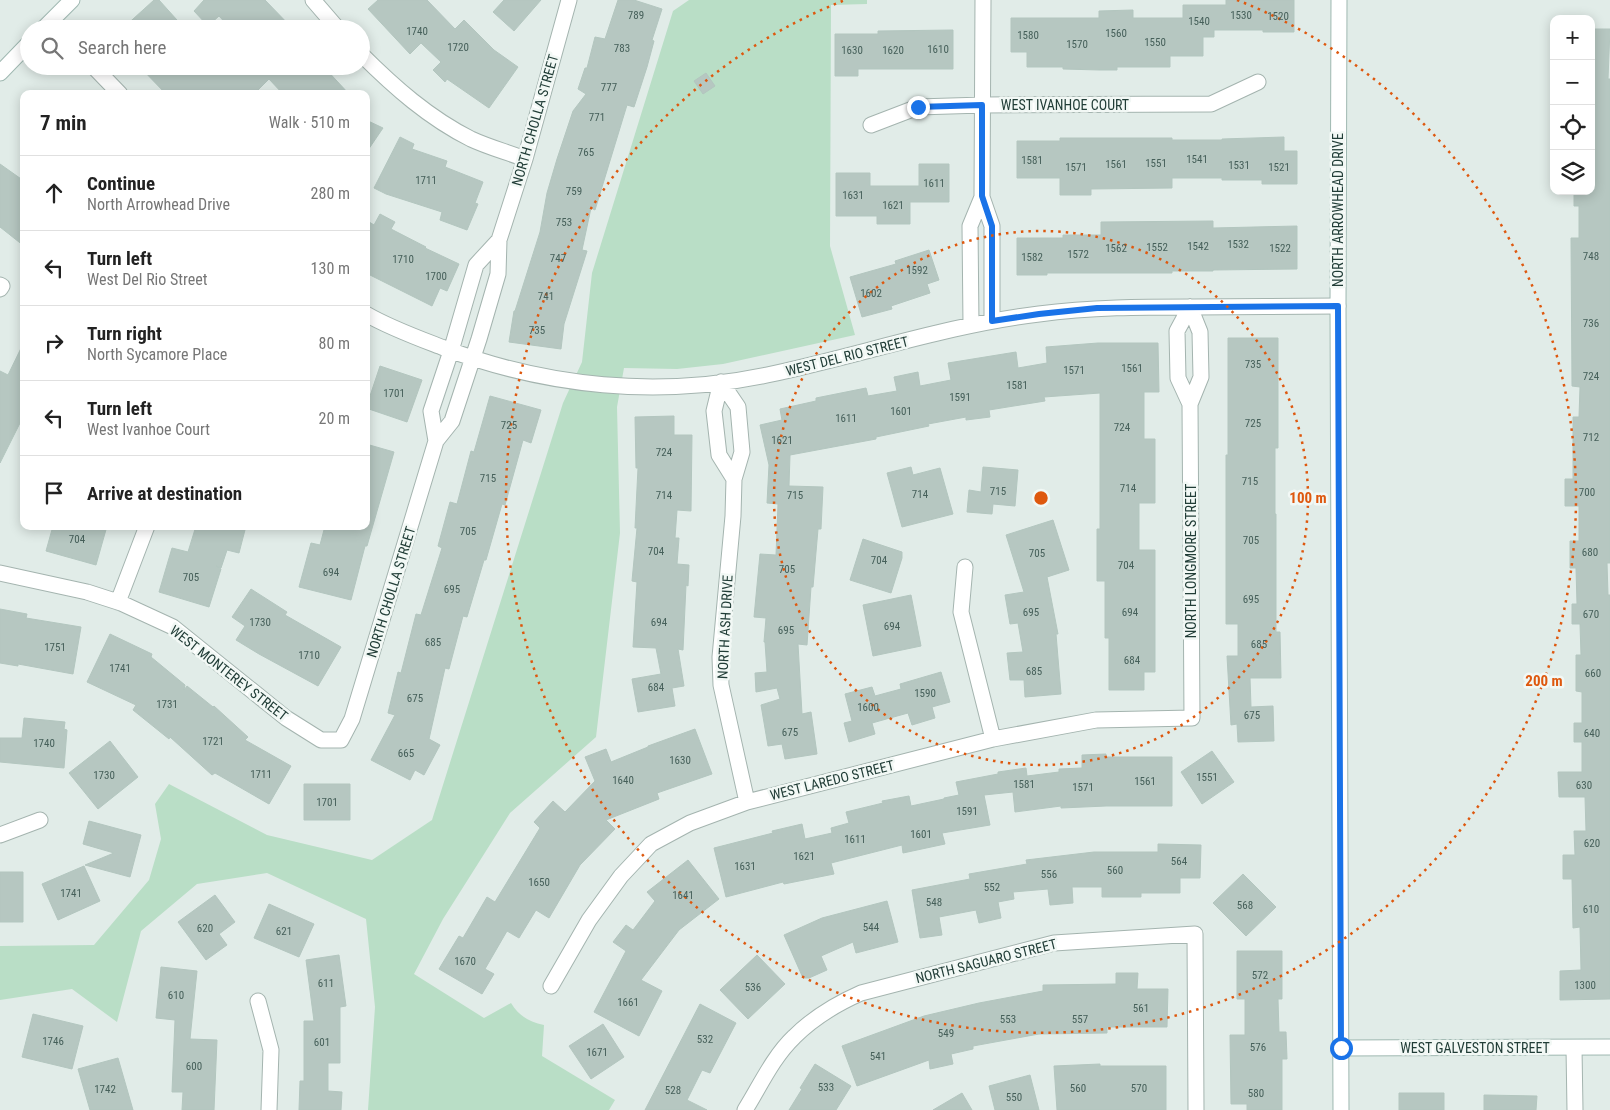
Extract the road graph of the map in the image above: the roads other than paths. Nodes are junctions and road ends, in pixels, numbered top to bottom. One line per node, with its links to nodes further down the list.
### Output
1 (72, 0): 6 (street)
2 (313, 0): 7 (street)
3 (569, 0): 16 (street, NORTH CHOLLA STREET)
4 (983, 0): 14 (street)
5 (1339, 0): 21 (street, NORTH ARROWHEAD DRIVE)
6 (56, 20)
7 (330, 20)
8 (20, 52): 10 (street)
9 (370, 63): 16 (street)
10 (0, 72)
11 (102, 75): 13 (street)
12 (1258, 82): 14 (street, WEST IVANHOE COURT)
13 (116, 90)
14 (982, 105): 15 (street, WEST IVANHOE COURT); 17 (street)
15 (872, 125)
16 (525, 159): 18 (street, NORTH CHOLLA STREET)
17 (982, 196): 24 (street); 25 (street)
18 (499, 240): 26 (street, NORTH CHOLLA STREET); 27 (street, NORTH CHOLLA STREET)
19 (0, 285): 20 (street)
20 (0, 289)
21 (1338, 306): 22 (street, WEST DEL RIO STREET); 45 (street, NORTH ARROWHEAD DRIVE)
22 (1190, 307): 24 (street, WEST DEL RIO STREET); 29 (street, NORTH LONGMORE STREET); 29 (street, NORTH LONGMORE STREET)
23 (370, 316): 26 (street, WEST DEL RIO STREET)
24 (992, 321): 25 (street, WEST DEL RIO STREET)
25 (971, 325): 28 (street, WEST DEL RIO STREET)
26 (451, 351): 27 (street, WEST DEL RIO STREET); 30 (street, NORTH CHOLLA STREET)
27 (472, 358): 28 (street, WEST DEL RIO STREET); 30 (street, NORTH CHOLLA STREET)
28 (721, 382): 31 (street); 31 (street, NORTH ASH DRIVE)
29 (1190, 404): 36 (street, NORTH LONGMORE STREET)
30 (436, 441): 37 (street, NORTH CHOLLA STREET)
31 (734, 479): 39 (street, NORTH ASH DRIVE)
32 (145, 530): 35 (street)
33 (965, 567): 38 (street)
34 (0, 573): 35 (street, WEST MONTEREY STREET)
35 (118, 602): 37 (street, WEST MONTEREY STREET)
36 (1192, 718): 38 (street, WEST LAREDO STREET)
37 (341, 740)
38 (993, 740): 39 (street, WEST LAREDO STREET)
39 (746, 802): 42 (street, WEST LAREDO STREET)
40 (40, 820): 41 (street)
41 (0, 835)
42 (551, 986)
43 (258, 1001): 47 (street)
44 (1610, 1047): 46 (street, WEST GALVESTON STREET)
45 (1341, 1048): 46 (street, WEST GALVESTON STREET); 50 (street, NORTH ARROWHEAD DRIVE)
46 (1574, 1048): 51 (street)
47 (269, 1110)
48 (745, 1110): 49 (street, NORTH SAGUARO STREET)
49 (1196, 1110)
50 (1340, 1110)
51 (1574, 1110)

